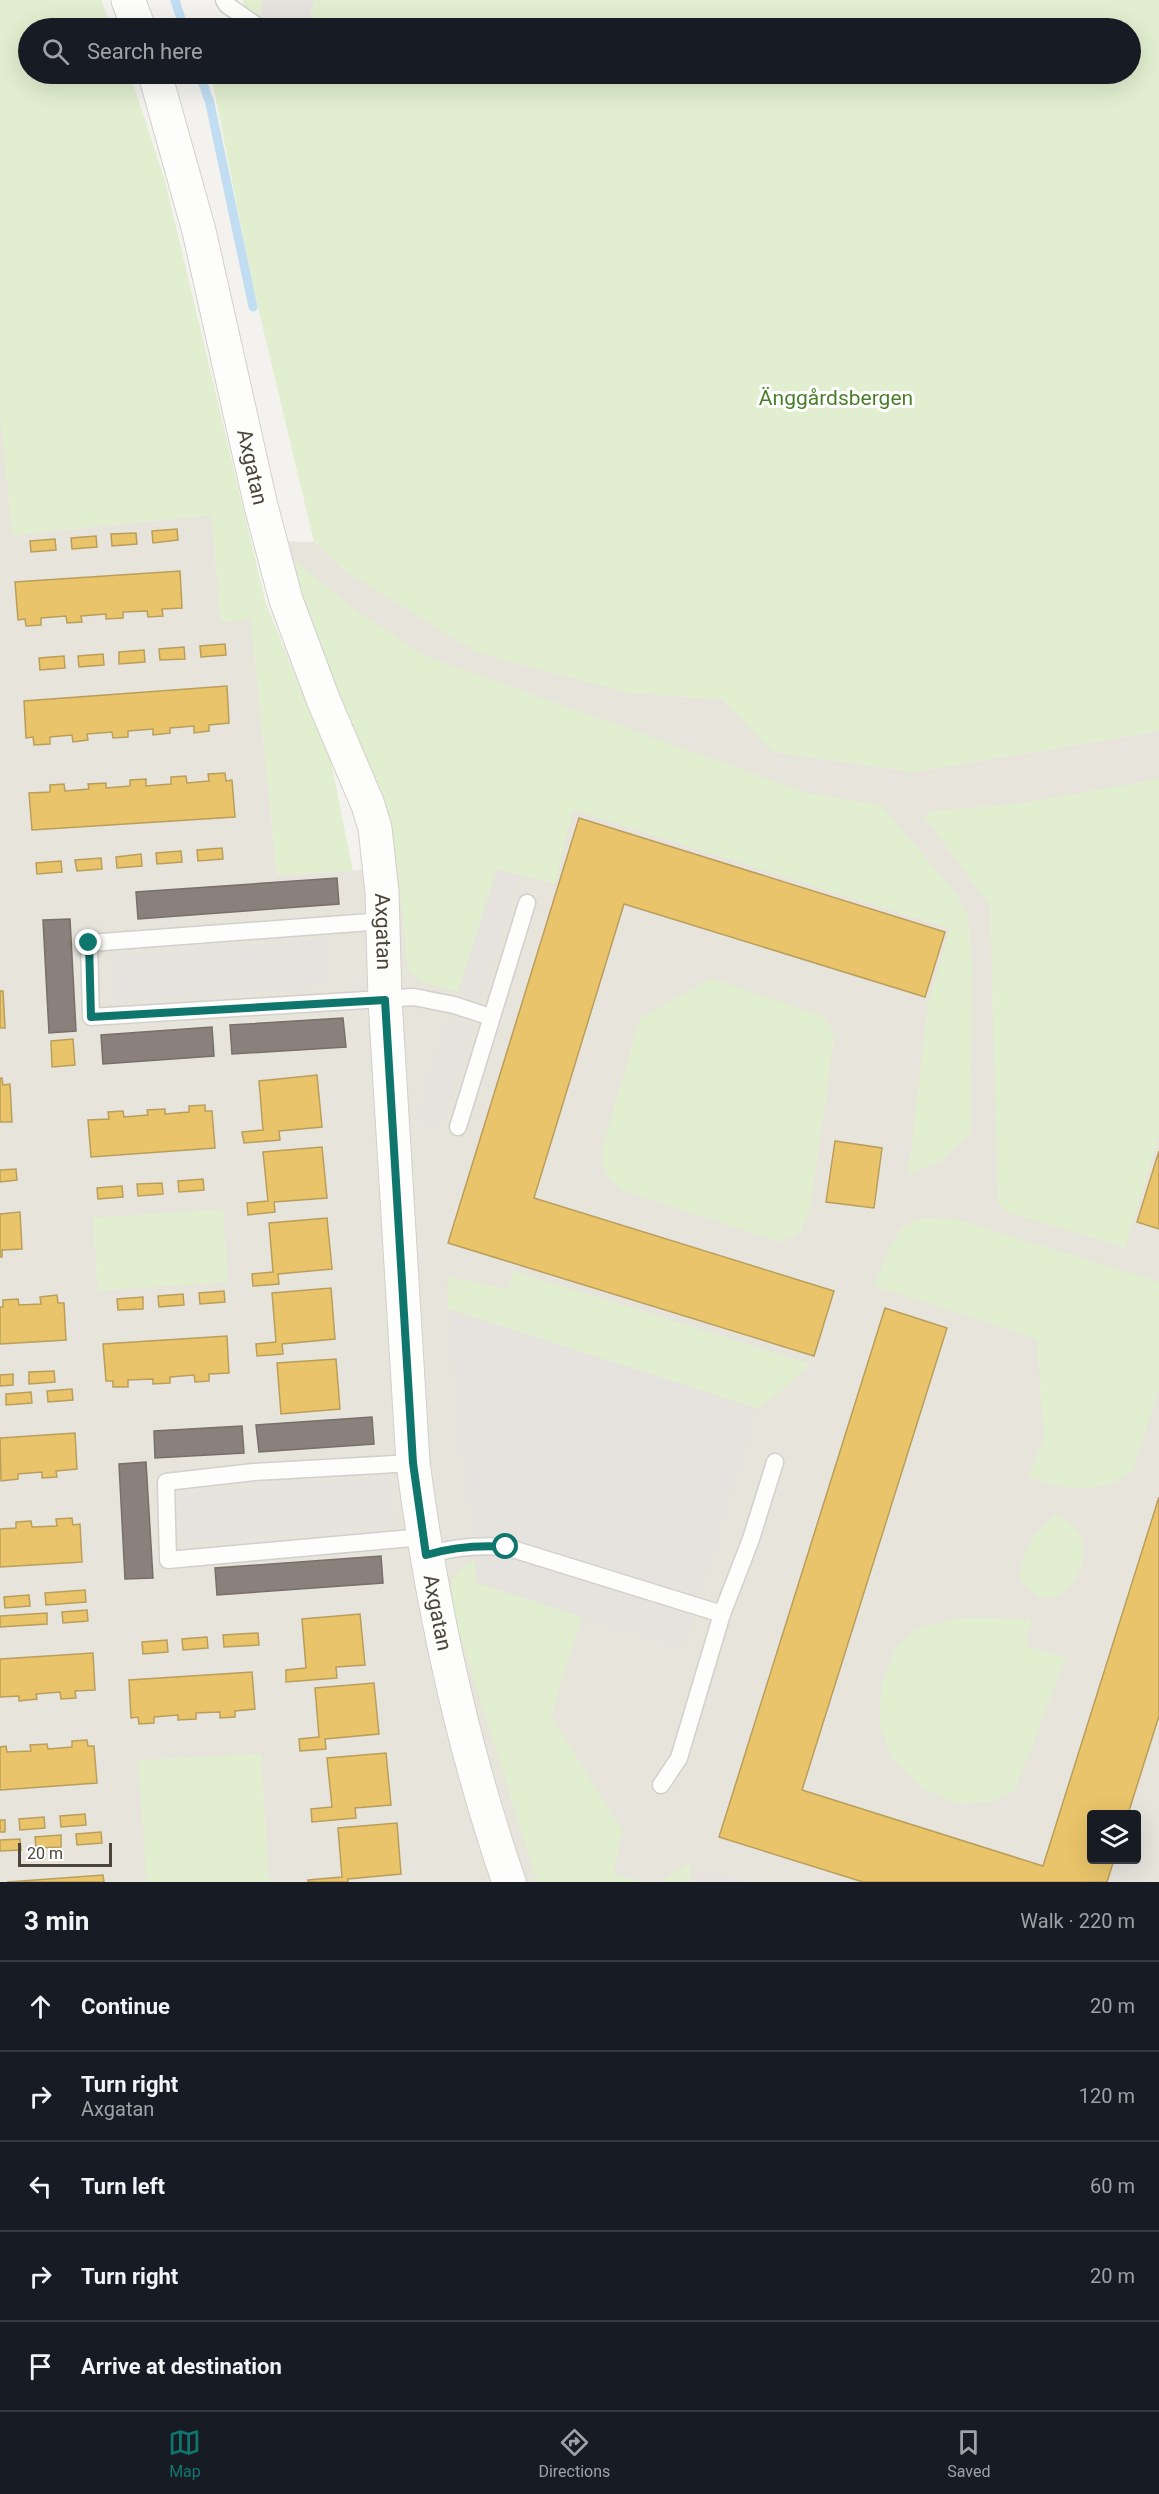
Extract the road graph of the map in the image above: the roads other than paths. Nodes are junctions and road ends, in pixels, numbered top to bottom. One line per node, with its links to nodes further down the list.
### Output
1 (128, 0): 3 (street)
2 (224, 0): 4 (lane)
3 (135, 18)
4 (246, 18)
5 (158, 84): 7 (street, Axgatan)
6 (527, 903): 9 (lane)
7 (383, 921): 8 (street, Axgatan); 8 (lane)
8 (385, 1000): 9 (lane); 12 (street, Axgatan)
9 (491, 1017): 10 (lane)
10 (458, 1127)
11 (775, 1462): 14 (lane)
12 (413, 1463): 13 (street, Axgatan); 13 (lane)
13 (424, 1546): 14 (lane); 16 (street, Axgatan)
14 (722, 1614): 15 (lane)
15 (661, 1785)
16 (509, 1882)

